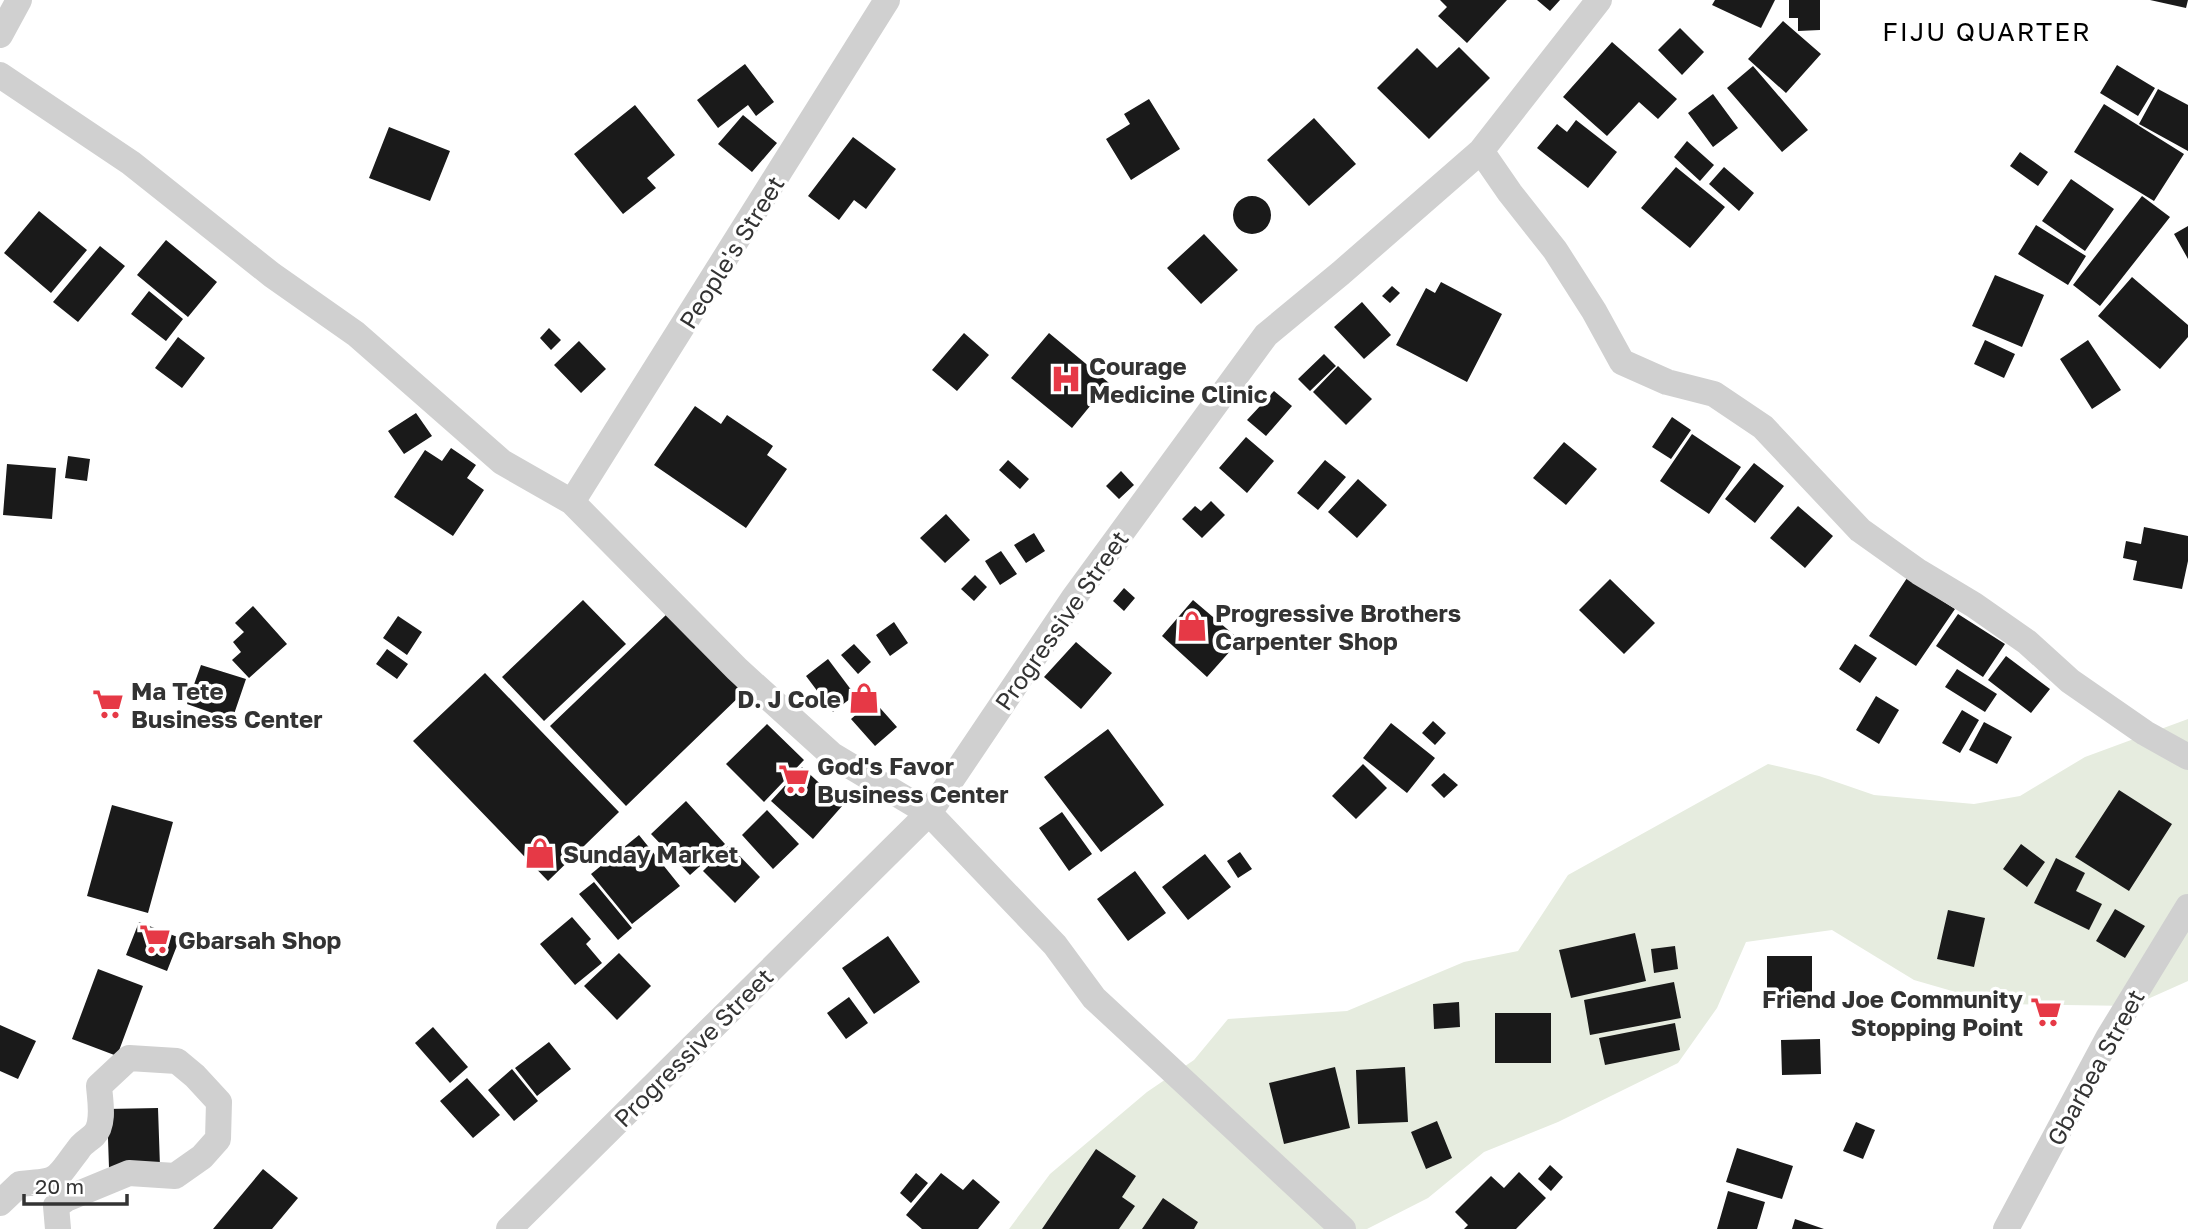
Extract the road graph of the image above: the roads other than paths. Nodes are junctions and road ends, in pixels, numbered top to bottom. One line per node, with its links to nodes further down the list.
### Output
1 (19, 0): 4 (street)
2 (887, 0): 7 (street, People's Street)
3 (1598, 0): 6 (street, Progressive Street)
4 (0, 35)
5 (0, 75): 7 (street)
6 (1481, 151): 8 (street); 9 (street, Progressive Street)
7 (572, 502): 9 (street)
8 (2188, 757)
9 (929, 813): 13 (street, Progressive Street); 14 (street)
10 (2188, 907): 15 (street, Gbarbea Street)
11 (0, 1203): 12 (street)
12 (58, 1229)
13 (509, 1229)
14 (1343, 1229)
15 (2006, 1229)

